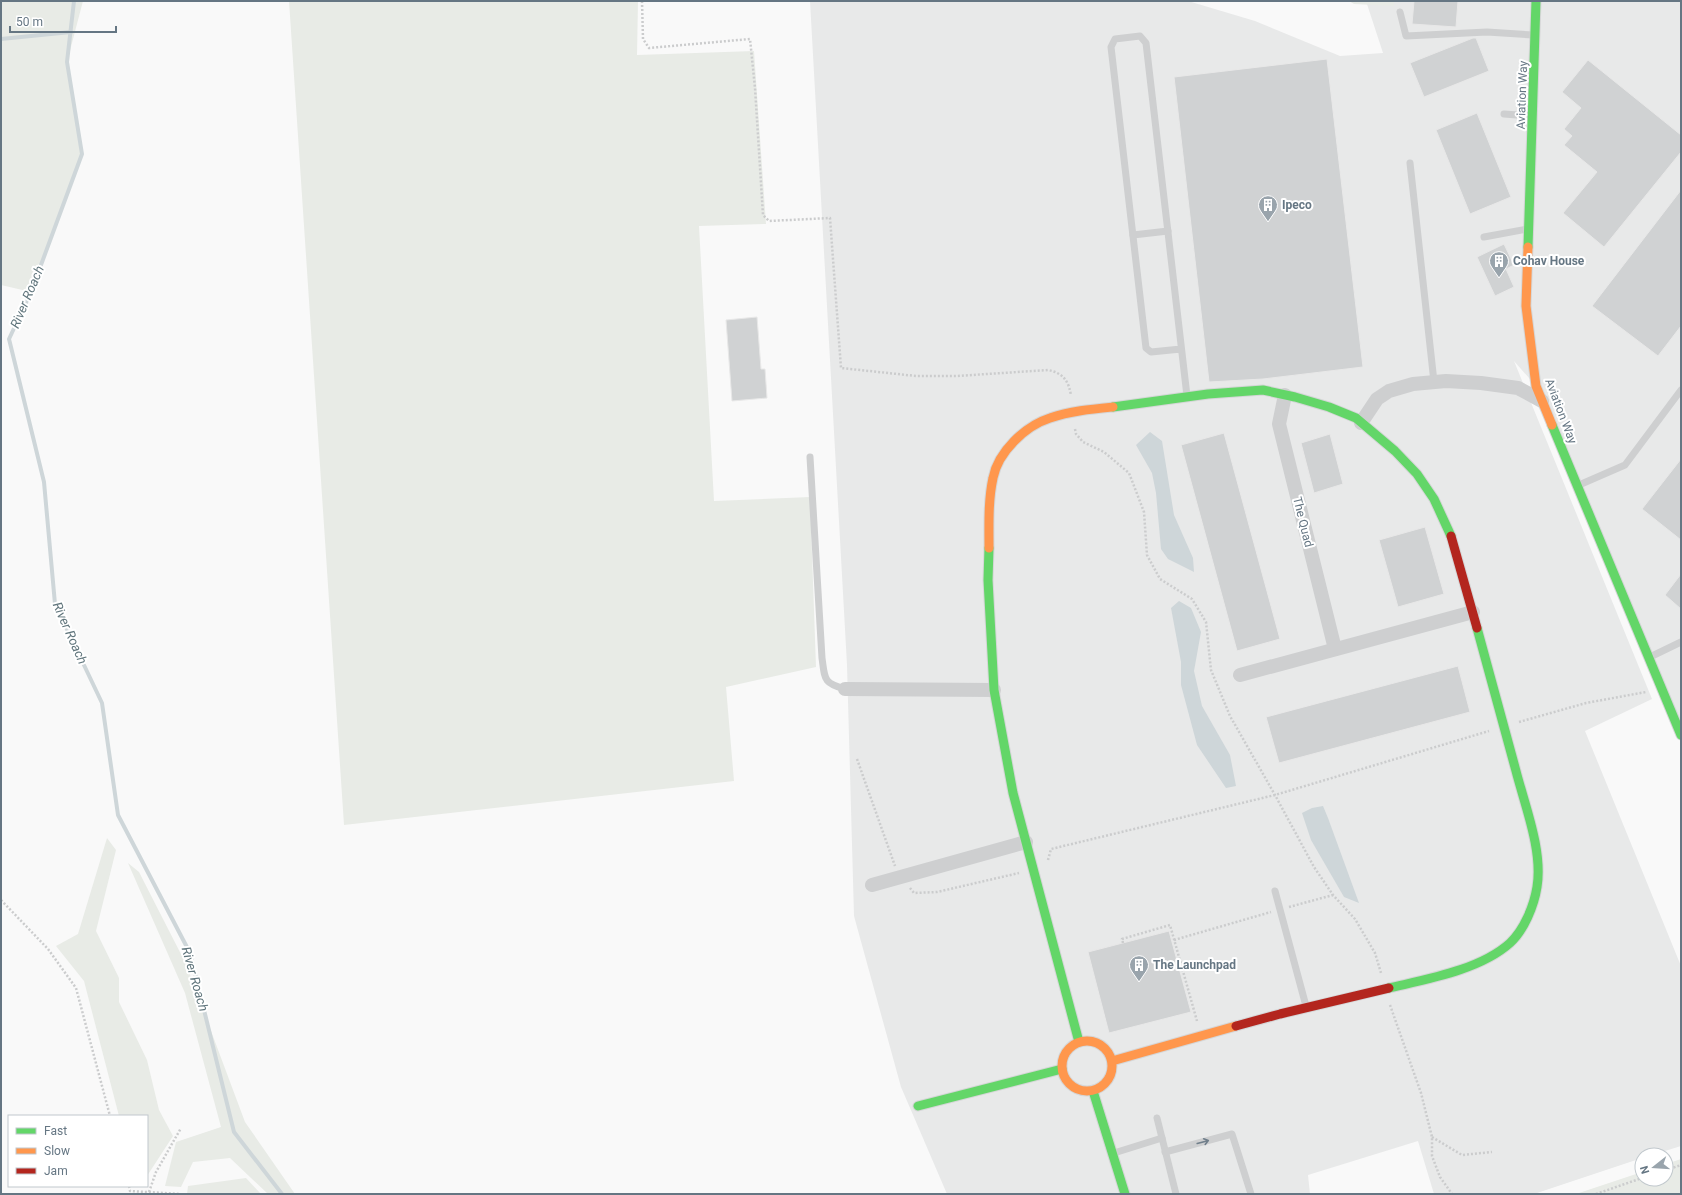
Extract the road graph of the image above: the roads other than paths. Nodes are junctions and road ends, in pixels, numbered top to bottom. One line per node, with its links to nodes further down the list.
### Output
1 (1536, 1): 3 (street, Aviation Way)
2 (1400, 12): 3 (lane)
3 (1535, 35): 5 (street, Aviation Way)
4 (1504, 114): 5 (lane)
5 (1534, 116): 7 (street, Aviation Way)
6 (1410, 163): 12 (lane)
7 (1528, 229): 10 (lane); 16 (street, Aviation Way)
8 (1168, 231): 9 (lane); 9 (lane); 11 (lane)
9 (1133, 235): 11 (lane)
10 (1484, 238)
11 (1181, 349): 15 (lane)
12 (1434, 382): 16 (street); 17 (street)
13 (1681, 390): 19 (lane)
14 (1285, 395): 15 (street); 17 (street); 22 (street, The Quad)
15 (1187, 396): 26 (street)
16 (1542, 401): 19 (street, Aviation Way)
17 (1361, 423): 20 (street)
18 (810, 457): 25 (lane)
19 (1578, 486): 23 (street, Aviation Way)
20 (1473, 612): 22 (street); 31 (street)
21 (1681, 642): 23 (lane)
22 (1335, 649): 24 (street)
23 (1649, 657): 27 (street, Aviation Way)
24 (1240, 675)
25 (845, 690): 26 (street)
26 (994, 690): 28 (street)
27 (1681, 736)
28 (1026, 842): 29 (street); 32 (street)
29 (872, 885)
30 (1275, 890): 31 (lane)
31 (1307, 1008): 33 (street)
32 (1079, 1042): 33 (street); 34 (street)
33 (1112, 1061): 35 (street)
34 (1062, 1069): 35 (street); 36 (street)
35 (1093, 1091): 40 (street)
36 (918, 1106)
37 (1157, 1118): 38 (lane)
38 (1162, 1138): 39 (lane); 40 (lane)
39 (1165, 1152): 42 (lane); 43 (lane, one-way to 43)
40 (1112, 1153): 41 (street)
41 (1125, 1194)
42 (1176, 1194)
43 (1251, 1194)

